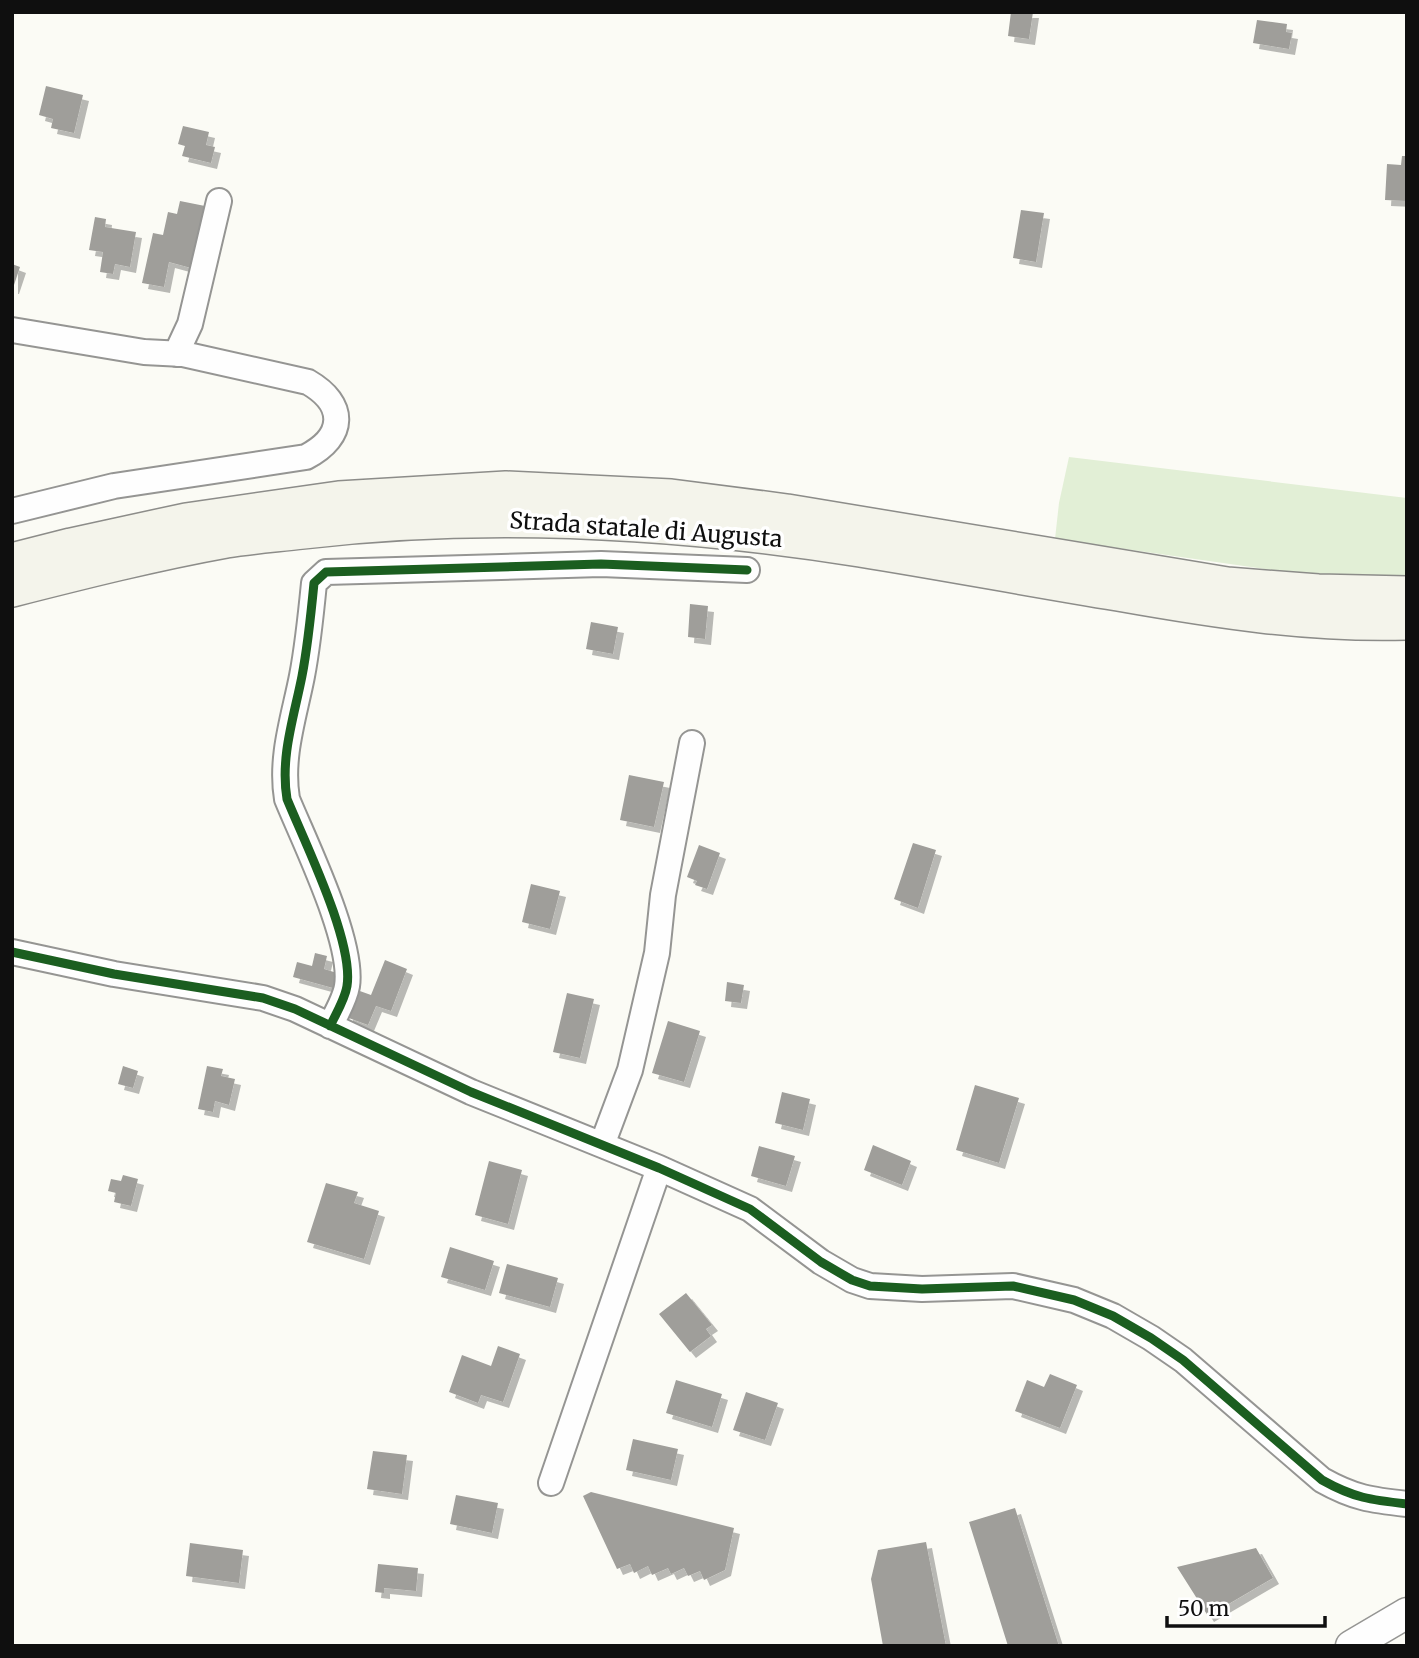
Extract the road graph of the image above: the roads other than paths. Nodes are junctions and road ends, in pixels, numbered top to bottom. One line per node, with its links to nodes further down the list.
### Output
1 (219, 201): 3 (street)
2 (12, 330): 3 (street)
3 (176, 354): 4 (street)
4 (12, 511)
5 (12, 561): 8 (main road, Strada statale di Augusta)
6 (747, 570): 12 (street)
7 (12, 589): 9 (main road, Strada statale di Augusta)
8 (1407, 594)
9 (1407, 622)
10 (692, 743): 13 (street)
11 (12, 953): 12 (street)
12 (330, 1026): 13 (street)
13 (602, 1145): 14 (street)
14 (659, 1167): 15 (street); 16 (street)
15 (551, 1483)
16 (1407, 1504)
17 (1407, 1613): 18 (street)
18 (1351, 1646)

